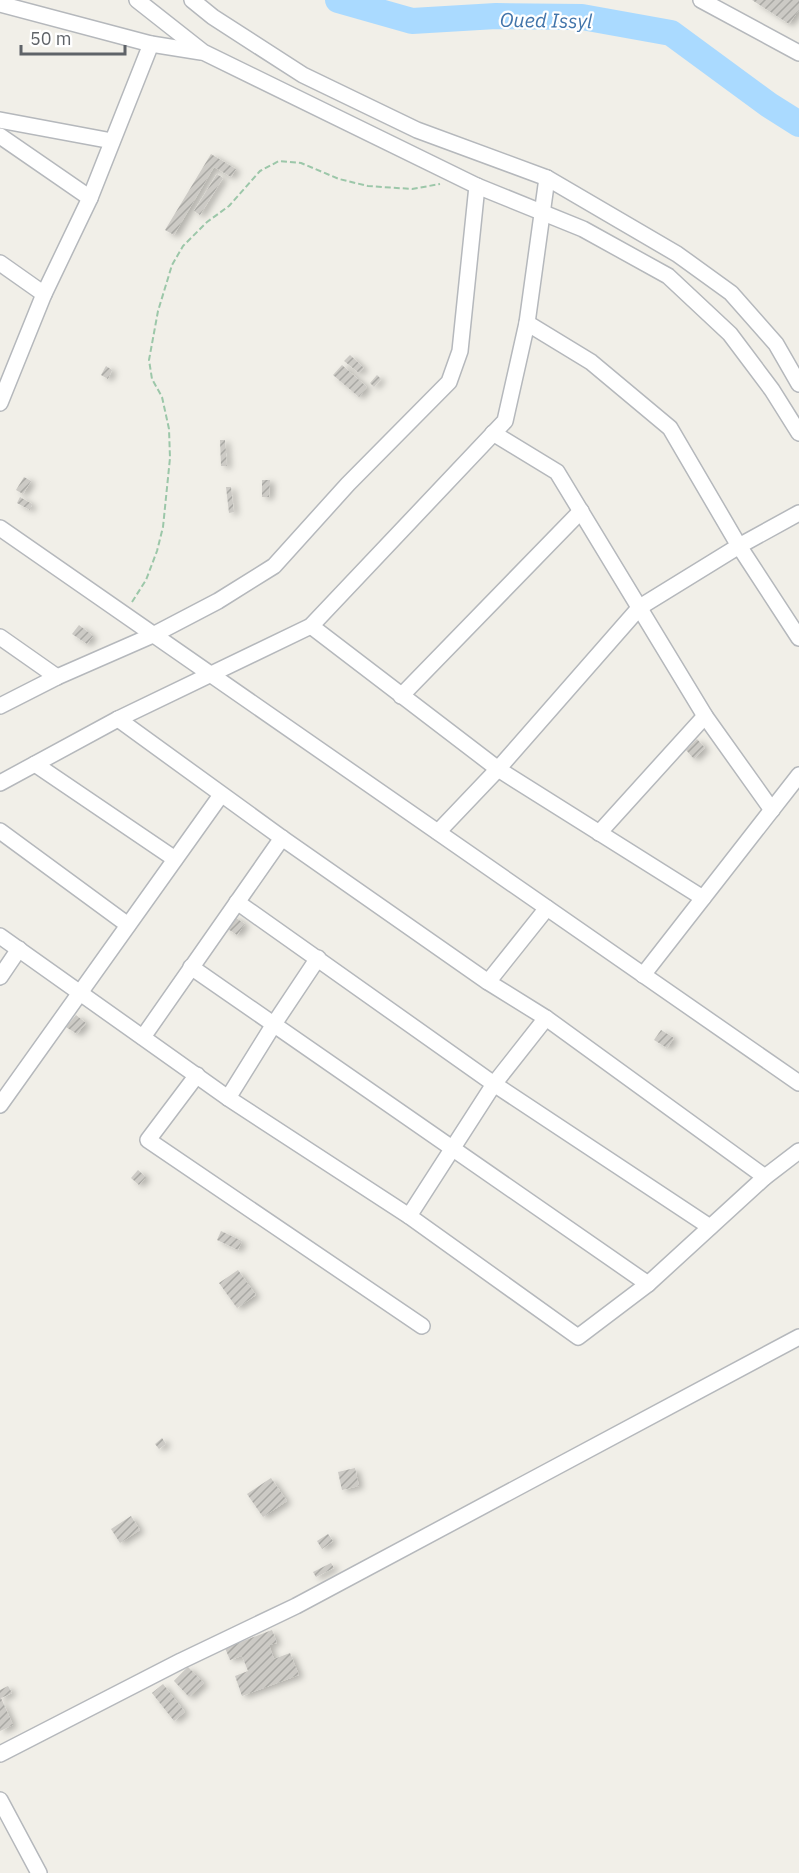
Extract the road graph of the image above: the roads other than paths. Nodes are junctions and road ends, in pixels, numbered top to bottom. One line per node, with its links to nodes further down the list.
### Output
1 (137, 0): 6 (street)
2 (192, 0): 11 (street)
3 (701, 0): 7 (street)
4 (0, 4): 5 (street)
5 (151, 44): 6 (street); 10 (street)
6 (203, 52): 12 (street)
7 (799, 53)
8 (0, 120): 10 (street)
9 (0, 136): 13 (street)
10 (111, 141): 13 (street)
11 (547, 178): 14 (street); 18 (street)
12 (477, 186): 14 (street); 28 (street)
13 (90, 198): 16 (street)
14 (544, 213): 17 (street); 21 (street)
15 (0, 263): 16 (street)
16 (44, 294): 19 (street)
17 (527, 323): 20 (street); 25 (street)
18 (799, 384)
19 (1, 401)
20 (493, 433): 22 (street); 27 (street)
21 (799, 433)
22 (581, 511): 26 (street); 33 (street)
23 (799, 513): 25 (street)
24 (0, 528): 28 (street)
25 (739, 546): 26 (street); 30 (street)
26 (640, 607): 35 (street); 38 (street)
27 (311, 626): 31 (street); 33 (street)
28 (153, 635): 31 (street); 32 (street)
29 (0, 638): 32 (street)
30 (799, 638)
31 (209, 674): 36 (street); 44 (street)
32 (57, 677): 34 (street)
33 (402, 696): 38 (street)
34 (0, 706)
35 (705, 716): 42 (street); 45 (street)
36 (118, 719): 37 (street); 41 (street)
37 (35, 764): 40 (street); 47 (street)
38 (498, 770): 44 (street); 45 (street)
39 (799, 775): 42 (street)
40 (0, 783)
41 (221, 795): 46 (street); 47 (street)
42 (772, 810): 48 (street)
43 (0, 831): 51 (street)
44 (438, 832): 50 (street)
45 (599, 833): 48 (street)
46 (282, 838): 49 (street); 58 (street)
47 (175, 859): 51 (street)
48 (703, 898): 56 (street)
49 (237, 902): 54 (street); 55 (street)
50 (547, 908): 56 (street); 58 (street)
51 (128, 925): 59 (street)
52 (0, 936): 53 (street)
53 (19, 949): 57 (street); 59 (street)
54 (318, 958): 61 (street); 65 (street)
55 (191, 967): 61 (street); 62 (street)
56 (644, 975): 64 (street)
57 (0, 977)
58 (488, 982): 60 (street)
59 (80, 992): 62 (street); 67 (street)
60 (546, 1018): 65 (street); 70 (street)
61 (274, 1024): 66 (street); 68 (street)
62 (143, 1037): 63 (street)
63 (196, 1075): 66 (street); 74 (street)
64 (799, 1083)
65 (494, 1084): 68 (street); 72 (street)
66 (228, 1098): 71 (street)
67 (0, 1105)
68 (454, 1148): 71 (street); 73 (street)
69 (799, 1151): 70 (street)
70 (765, 1177): 72 (street)
71 (409, 1216): 73 (street)
72 (710, 1227): 73 (street)
73 (648, 1284)
74 (422, 1326)
75 (799, 1337): 76 (street)
76 (0, 1754)
77 (0, 1800): 78 (street)
78 (39, 1873)

